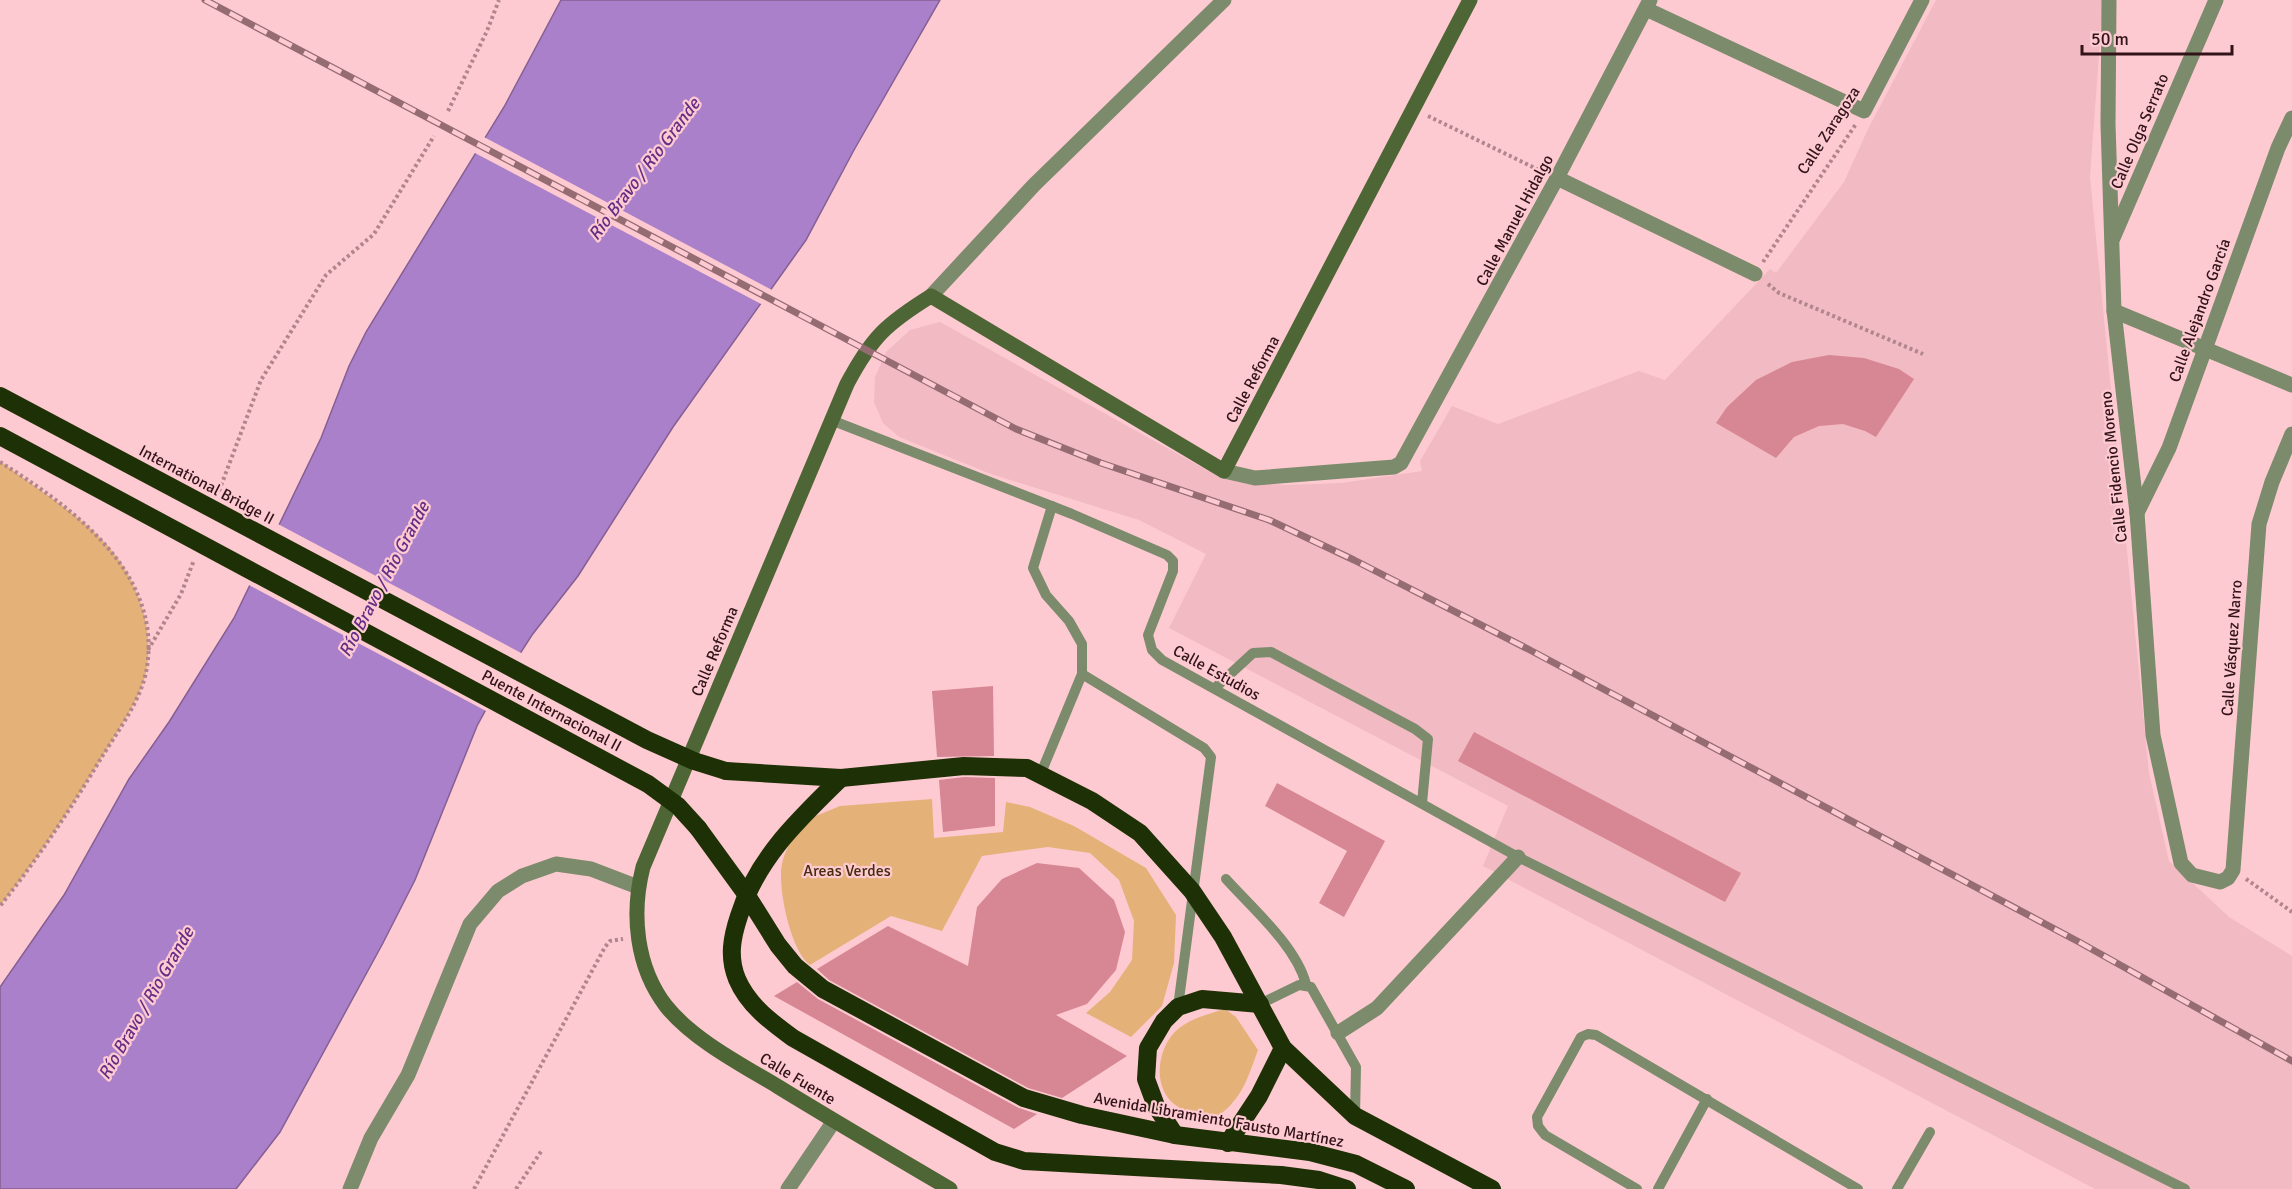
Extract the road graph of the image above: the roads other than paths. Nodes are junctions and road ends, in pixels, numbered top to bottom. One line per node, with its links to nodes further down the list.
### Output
1 (1224, 0): 13 (street)
2 (1470, 0): 21 (street, Calle Reforma)
3 (1922, 0): 7 (street, Calle Zaragoza)
4 (2109, 0): 8 (street, Calle Fidencio Moreno)
5 (2118, 0): 8 (street)
6 (2216, 0): 11 (street, Calle Olga Serrato)
7 (1648, 4): 10 (street, Calle Manuel Hidalgo)
8 (2107, 24): 11 (street, Calle Fidencio Moreno)
9 (2292, 118): 15 (street, Calle Alejandro García)
10 (1557, 178): 12 (street); 21 (street, Calle Manuel Hidalgo)
11 (2110, 244): 14 (street, Calle Fidencio Moreno)
12 (1755, 274)
13 (931, 296): 18 (street, Calle Reforma); 21 (street)
14 (2114, 311): 15 (street); 23 (street, Calle Fidencio Moreno)
15 (2204, 349): 16 (street); 23 (street, Calle Alejandro García)
16 (2292, 385)
17 (0, 396): 24 (highway, International Bridge II, bridge)
18 (831, 420): 22 (lane, Calle Estudios); 35 (street, Calle Reforma)
19 (2292, 434): 33 (street, Calle Vásquez Narro)
20 (0, 436): 31 (highway, Puente Internacional II, bridge)
21 (1224, 471)
22 (1053, 506): 25 (lane); 26 (lane, Calle Estudios)
23 (2137, 513): 33 (street, Calle Fidencio Moreno)
24 (396, 607): 27 (highway, Puente Internacional II, bridge)
25 (1082, 674): 28 (lane); 36 (lane)
26 (1215, 688): 30 (lane, Calle Estudios); 30 (lane)
27 (726, 771): 29 (highway, Avenida Libramiento Fausto Martínez)
28 (1041, 773): 29 (highway, Avenida Libramiento Fausto Martínez); 36 (highway, Avenida Libramiento Fausto Martínez)
29 (841, 778): 37 (highway)
30 (1422, 803): 32 (lane, Calle Estudios)
31 (698, 828): 37 (highway, Avenida Libramiento Fausto Martínez)
32 (1518, 857): 42 (street); 60 (lane, Calle Estudios)
33 (2233, 870)
34 (1226, 879): 39 (lane)
35 (638, 887): 38 (street, Calle Reforma); 51 (street)
36 (1192, 891): 40 (highway, Avenida Libramiento Fausto Martínez); 41 (lane)
37 (746, 894): 48 (highway, Avenida Libramiento Fausto Martínez); 53 (highway)
38 (647, 974): 46 (street, Calle Fuente)
39 (1306, 984): 40 (lane); 42 (lane)
40 (1260, 1004): 41 (highway); 43 (highway, Avenida Libramiento Fausto Martínez)
41 (1178, 1007): 48 (highway)
42 (1338, 1033): 45 (lane)
43 (1283, 1048): 45 (highway, Avenida Libramiento Fausto Martínez); 49 (highway)
44 (1707, 1100): 56 (lane); 57 (lane); 58 (lane)
45 (1355, 1116): 55 (highway, Avenida Libramiento Fausto Martínez)
46 (834, 1121): 50 (street, Calle Fuente); 52 (street)
47 (1930, 1132): 59 (lane)
48 (1175, 1135): 49 (highway, Avenida Libramiento Fausto Martínez)
49 (1228, 1143): 54 (highway, Avenida Libramiento Fausto Martínez)
50 (945, 1188)
51 (350, 1189)
52 (788, 1189)
53 (1347, 1189)
54 (1406, 1189)
55 (1492, 1189)
56 (1637, 1189)
57 (1658, 1189)
58 (1858, 1189)
59 (1897, 1189)
60 (2185, 1189)

